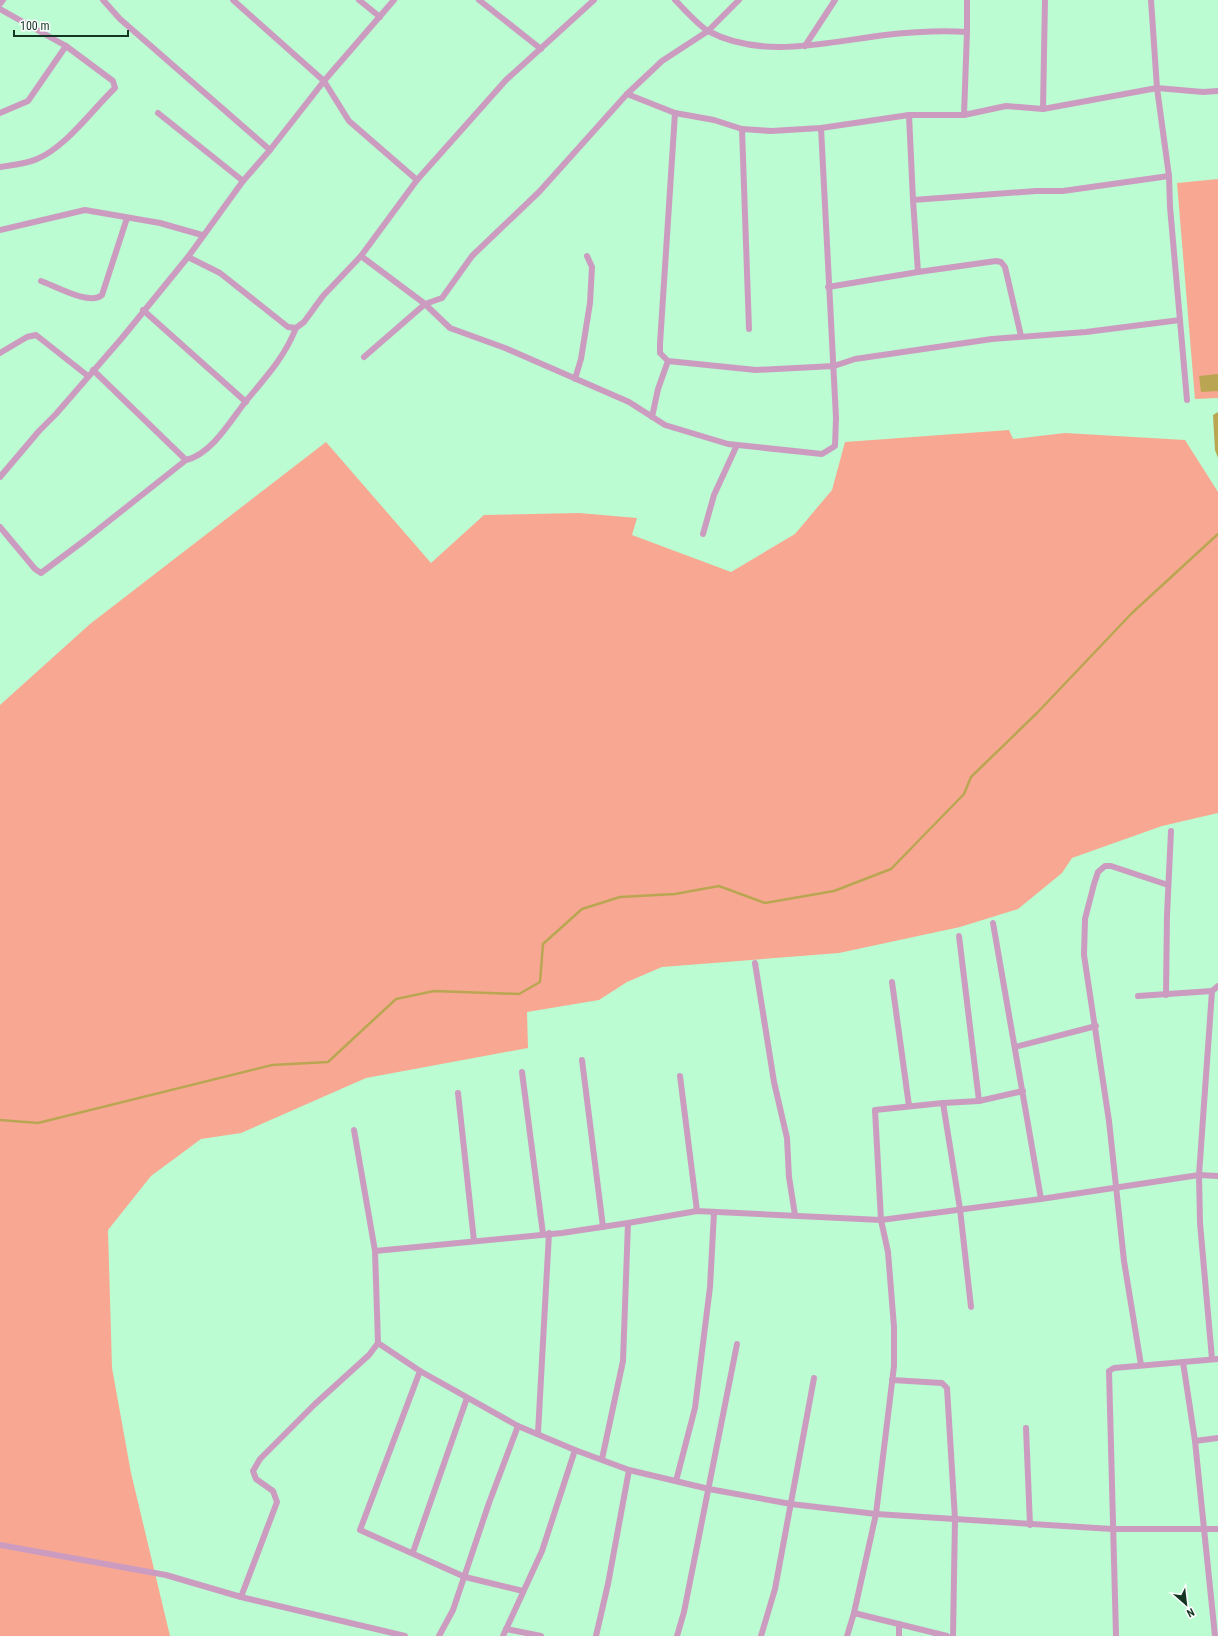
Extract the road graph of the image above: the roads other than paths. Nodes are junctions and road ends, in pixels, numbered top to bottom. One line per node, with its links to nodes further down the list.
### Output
1 (3, 0): 14 (street)
2 (103, 0): 34 (street)
3 (233, 0): 22 (street)
4 (359, 0): 16 (street)
5 (394, 0): 16 (street)
6 (479, 0): 21 (street)
7 (675, 0): 17 (street)
8 (739, 0): 17 (street)
9 (835, 0): 20 (street)
10 (967, 0): 18 (street)
11 (1045, 0): 26 (street)
12 (1151, 0): 23 (street)
13 (591, 1): 21 (street)
14 (0, 4)
15 (0, 9): 19 (street)
16 (380, 17): 22 (street)
17 (708, 31): 20 (street); 25 (street)
18 (967, 32): 20 (street); 30 (street)
19 (66, 46): 27 (street); 35 (street)
20 (805, 46)
21 (540, 49): 37 (street)
22 (324, 81): 34 (street); 37 (street)
23 (1157, 88): 24 (street); 26 (street); 36 (street)
24 (1218, 91)
25 (627, 94): 29 (street); 49 (street)
26 (1043, 109): 30 (street)
27 (0, 113)
28 (158, 113): 38 (street)
29 (675, 113): 32 (street); 57 (street)
30 (964, 115): 31 (street)
31 (909, 116): 33 (street); 39 (street)
32 (742, 128): 33 (street); 53 (street)
33 (820, 128): 48 (street)
34 (270, 150): 38 (street)
35 (0, 167)
36 (1169, 176): 39 (street); 51 (street)
37 (417, 180): 43 (street)
38 (243, 181): 42 (street)
39 (913, 200): 46 (street)
40 (127, 218): 41 (street); 42 (street); 47 (street)
41 (0, 230)
42 (202, 234): 45 (street)
43 (361, 256): 49 (street); 52 (street)
44 (587, 256): 61 (street)
45 (188, 257): 50 (street); 52 (street)
46 (918, 272): 48 (street); 54 (street)
47 (41, 281)
48 (828, 287): 58 (street)
49 (425, 304): 56 (street); 61 (street)
50 (143, 310): 59 (street); 63 (street)
51 (1180, 320): 54 (street); 62 (street)
52 (296, 328): 63 (street)
53 (748, 329)
54 (1020, 336): 58 (street)
55 (0, 352): 60 (street)
56 (364, 357)
57 (668, 361): 58 (street); 64 (street)
58 (834, 366): 65 (street)
59 (93, 370): 60 (street); 66 (street)
60 (88, 376): 67 (street)
61 (575, 379): 64 (street)
62 (1187, 400)
63 (246, 402): 66 (street)
64 (652, 417): 65 (street)
65 (737, 445): 69 (street)
66 (186, 460): 68 (street)
67 (0, 477)
68 (0, 527)
69 (702, 534)
70 (1171, 830): 71 (street)
71 (1168, 884): 78 (street); 80 (street)
72 (993, 923): 81 (street)
73 (959, 936): 87 (street)
74 (756, 963): 98 (street)
75 (892, 982): 89 (street)
76 (1218, 986): 77 (street)
77 (1212, 991): 78 (street); 91 (street)
78 (1166, 995): 79 (street)
79 (1138, 996)
80 (1096, 1026): 81 (street); 93 (street)
81 (1015, 1048): 85 (street)
82 (582, 1060): 101 (street)
83 (522, 1072): 102 (street)
84 (680, 1076): 96 (street)
85 (1023, 1091): 87 (street); 94 (street)
86 (458, 1093): 103 (street)
87 (979, 1101): 88 (street)
88 (943, 1102): 89 (street); 95 (street)
89 (909, 1106): 99 (street)
90 (354, 1130): 104 (street)
91 (1199, 1175): 92 (street); 93 (street); 108 (street)
92 (1218, 1176)
93 (1115, 1187): 94 (street); 110 (street)
94 (1041, 1199): 95 (street)
95 (960, 1210): 99 (street); 105 (street)
96 (697, 1211): 97 (street); 100 (street)
97 (714, 1213): 98 (street); 123 (street)
98 (795, 1215): 99 (street)
99 (881, 1220): 113 (street)
100 (628, 1223): 101 (street); 121 (street)
101 (603, 1227): 102 (street)
102 (546, 1234): 103 (street); 117 (street)
103 (474, 1241): 104 (street)
104 (375, 1251): 106 (street)
105 (971, 1308)
106 (378, 1343): 111 (street); 136 (street)
107 (737, 1344): 124 (street)
108 (1215, 1359): 109 (street)
109 (1183, 1362): 110 (street); 119 (street)
110 (1141, 1365): 129 (street)
111 (420, 1372): 114 (street); 133 (street)
112 (814, 1378): 125 (street)
113 (892, 1380): 126 (street); 127 (street)
114 (467, 1398): 115 (street); 133 (street)
115 (518, 1426): 117 (street); 134 (street)
116 (1026, 1428): 128 (street)
117 (538, 1433): 120 (street)
118 (1218, 1438): 119 (street)
119 (1196, 1441): 130 (street)
120 (575, 1450): 121 (street); 135 (street)
121 (602, 1458): 122 (street)
122 (629, 1470): 123 (street); 144 (street)
123 (676, 1481): 124 (street)
124 (709, 1489): 125 (street); 145 (street)
125 (791, 1504): 126 (street); 146 (street)
126 (876, 1514): 127 (street); 137 (street)
127 (955, 1519): 128 (street); 150 (street)
128 (1030, 1525): 129 (street)
129 (1112, 1529): 130 (street); 151 (street)
130 (1205, 1529): 131 (street); 152 (street)
131 (1218, 1529)
132 (0, 1545): 136 (street)
133 (413, 1552): 134 (street)
134 (465, 1577): 135 (street); 141 (street)
135 (523, 1591): 139 (street)
136 (241, 1597): 140 (street)
137 (854, 1613): 138 (street); 147 (street)
138 (899, 1624): 148 (street); 149 (street)
139 (506, 1629): 142 (street); 143 (street)
140 (405, 1636)
141 (439, 1636)
142 (504, 1636)
143 (541, 1636)
144 (596, 1636)
145 (677, 1636)
146 (761, 1636)
147 (847, 1636)
148 (899, 1636)
149 (947, 1636)
150 (953, 1636)
151 (1116, 1636)
152 (1215, 1636)

